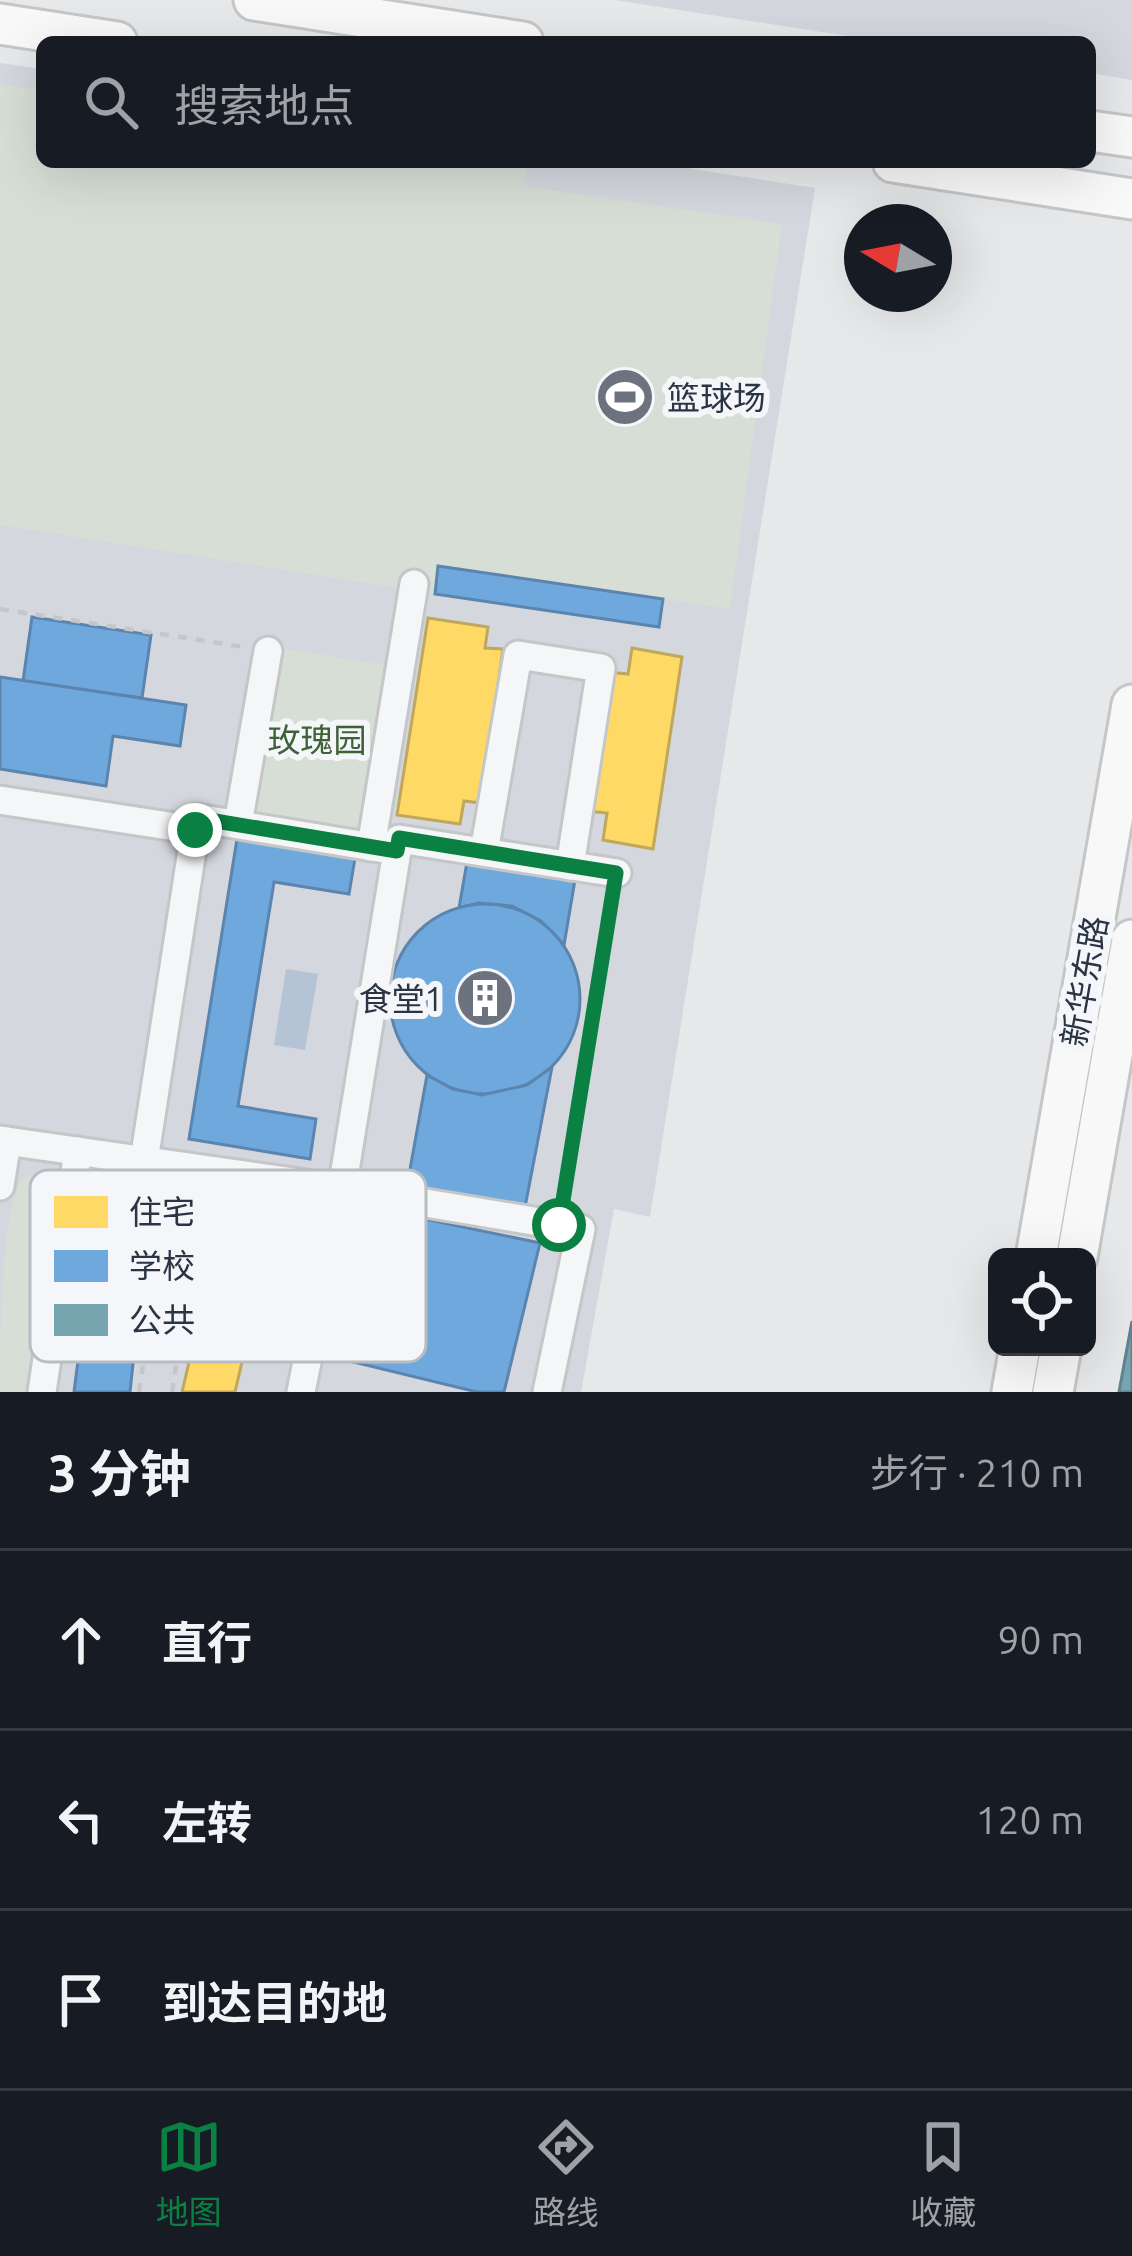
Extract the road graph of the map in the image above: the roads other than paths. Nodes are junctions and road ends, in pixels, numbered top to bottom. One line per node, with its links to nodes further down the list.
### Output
1 (254, 0): 4 (street)
2 (0, 24): 3 (street)
3 (78, 36)
4 (485, 36)
5 (1096, 131): 6 (street)
6 (1132, 137)
7 (932, 168): 8 (street)
8 (1132, 199)
9 (414, 584): 15 (street)
10 (268, 651): 13 (street)
11 (1132, 705): 28 (street, 新华东路)
12 (0, 800): 14 (street)
13 (238, 824): 14 (street); 15 (street)
14 (195, 830): 22 (street)
15 (384, 849): 16 (street); 25 (street)
16 (484, 852): 17 (street); 17 (street)
17 (570, 866): 18 (street)
18 (616, 873)
19 (1132, 940): 29 (street, 新华东路)
20 (3, 1140): 21 (street); 26 (street)
21 (78, 1151): 22 (street); 23 (street)
22 (144, 1160): 24 (street)
23 (75, 1170)
24 (212, 1170)
25 (344, 1170)
26 (0, 1186)
27 (426, 1204): 36 (street)
28 (1038, 1248)
29 (1079, 1248)
30 (1018, 1356): 37 (street)
31 (1059, 1356): 38 (street)
32 (46, 1362): 34 (street)
33 (307, 1362): 35 (street)
34 (42, 1392)
35 (301, 1392)
36 (547, 1392)
37 (1012, 1392)
38 (1053, 1392)

